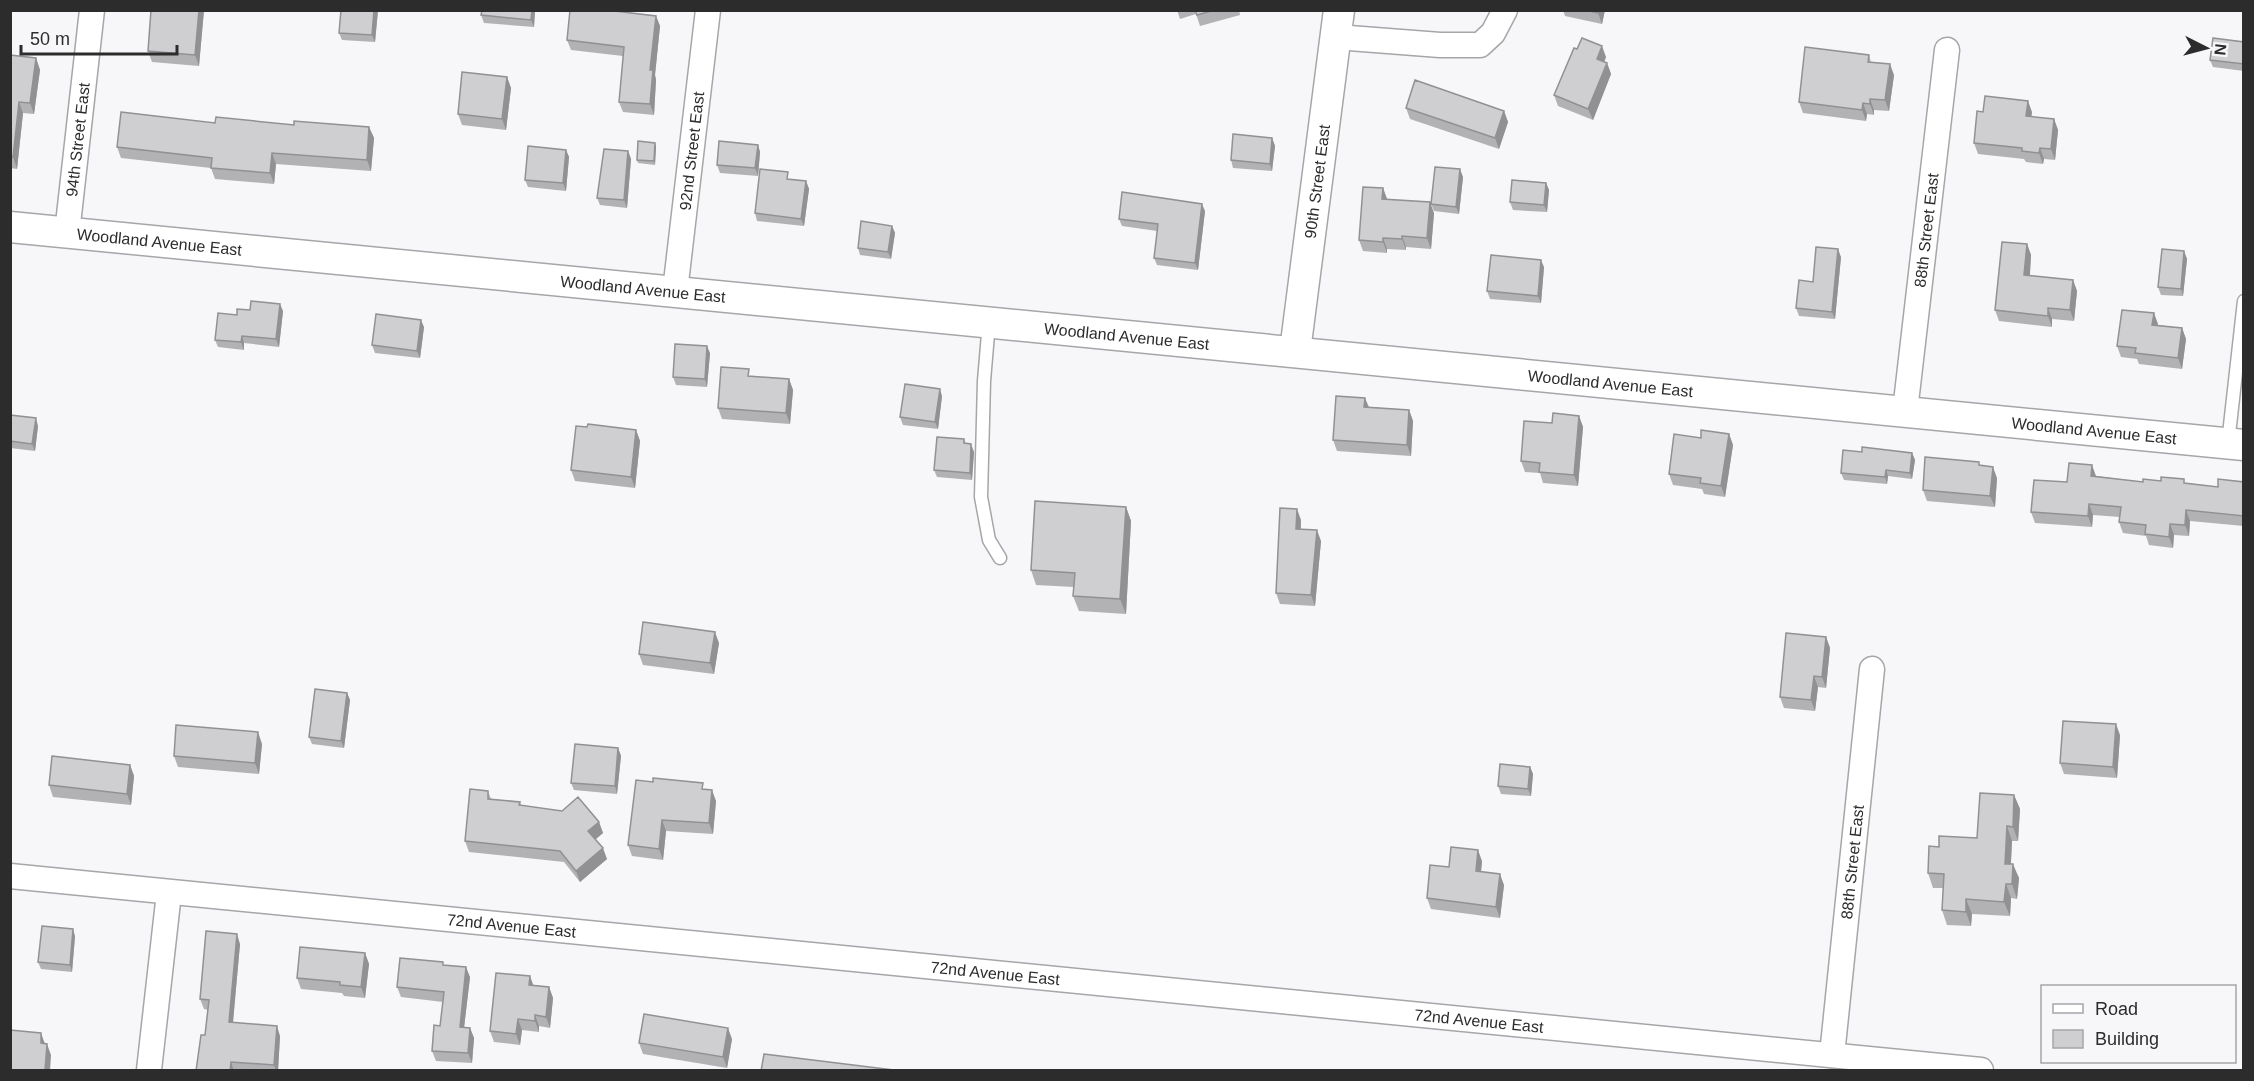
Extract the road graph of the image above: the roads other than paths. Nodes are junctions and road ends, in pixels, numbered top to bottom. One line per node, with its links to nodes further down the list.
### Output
1 (92, 10): 7 (street, 94th Street East)
2 (708, 10): 8 (street, 92nd Street East)
3 (1505, 10): 4 (street)
4 (1338, 24): 11 (street, 90th Street East)
5 (1947, 50): 12 (street, 88th Street East)
6 (10, 227): 7 (street, Woodland Avenue East)
7 (67, 233): 8 (street, Woodland Avenue East)
8 (675, 291): 10 (street, Woodland Avenue East)
9 (2244, 301): 13 (lane)
10 (989, 321): 11 (street, Woodland Avenue East); 14 (lane)
11 (1295, 351): 12 (street, Woodland Avenue East)
12 (1905, 411): 13 (street, Woodland Avenue East)
13 (2236, 444)
14 (1000, 558)
15 (1872, 669): 18 (street, 88th Street East)
16 (10, 876): 17 (street, 72nd Avenue East)
17 (169, 893): 18 (street, 72nd Avenue East); 19 (street)
18 (1832, 1055): 20 (street, 72nd Avenue East)
19 (149, 1071)
20 (1981, 1071)

